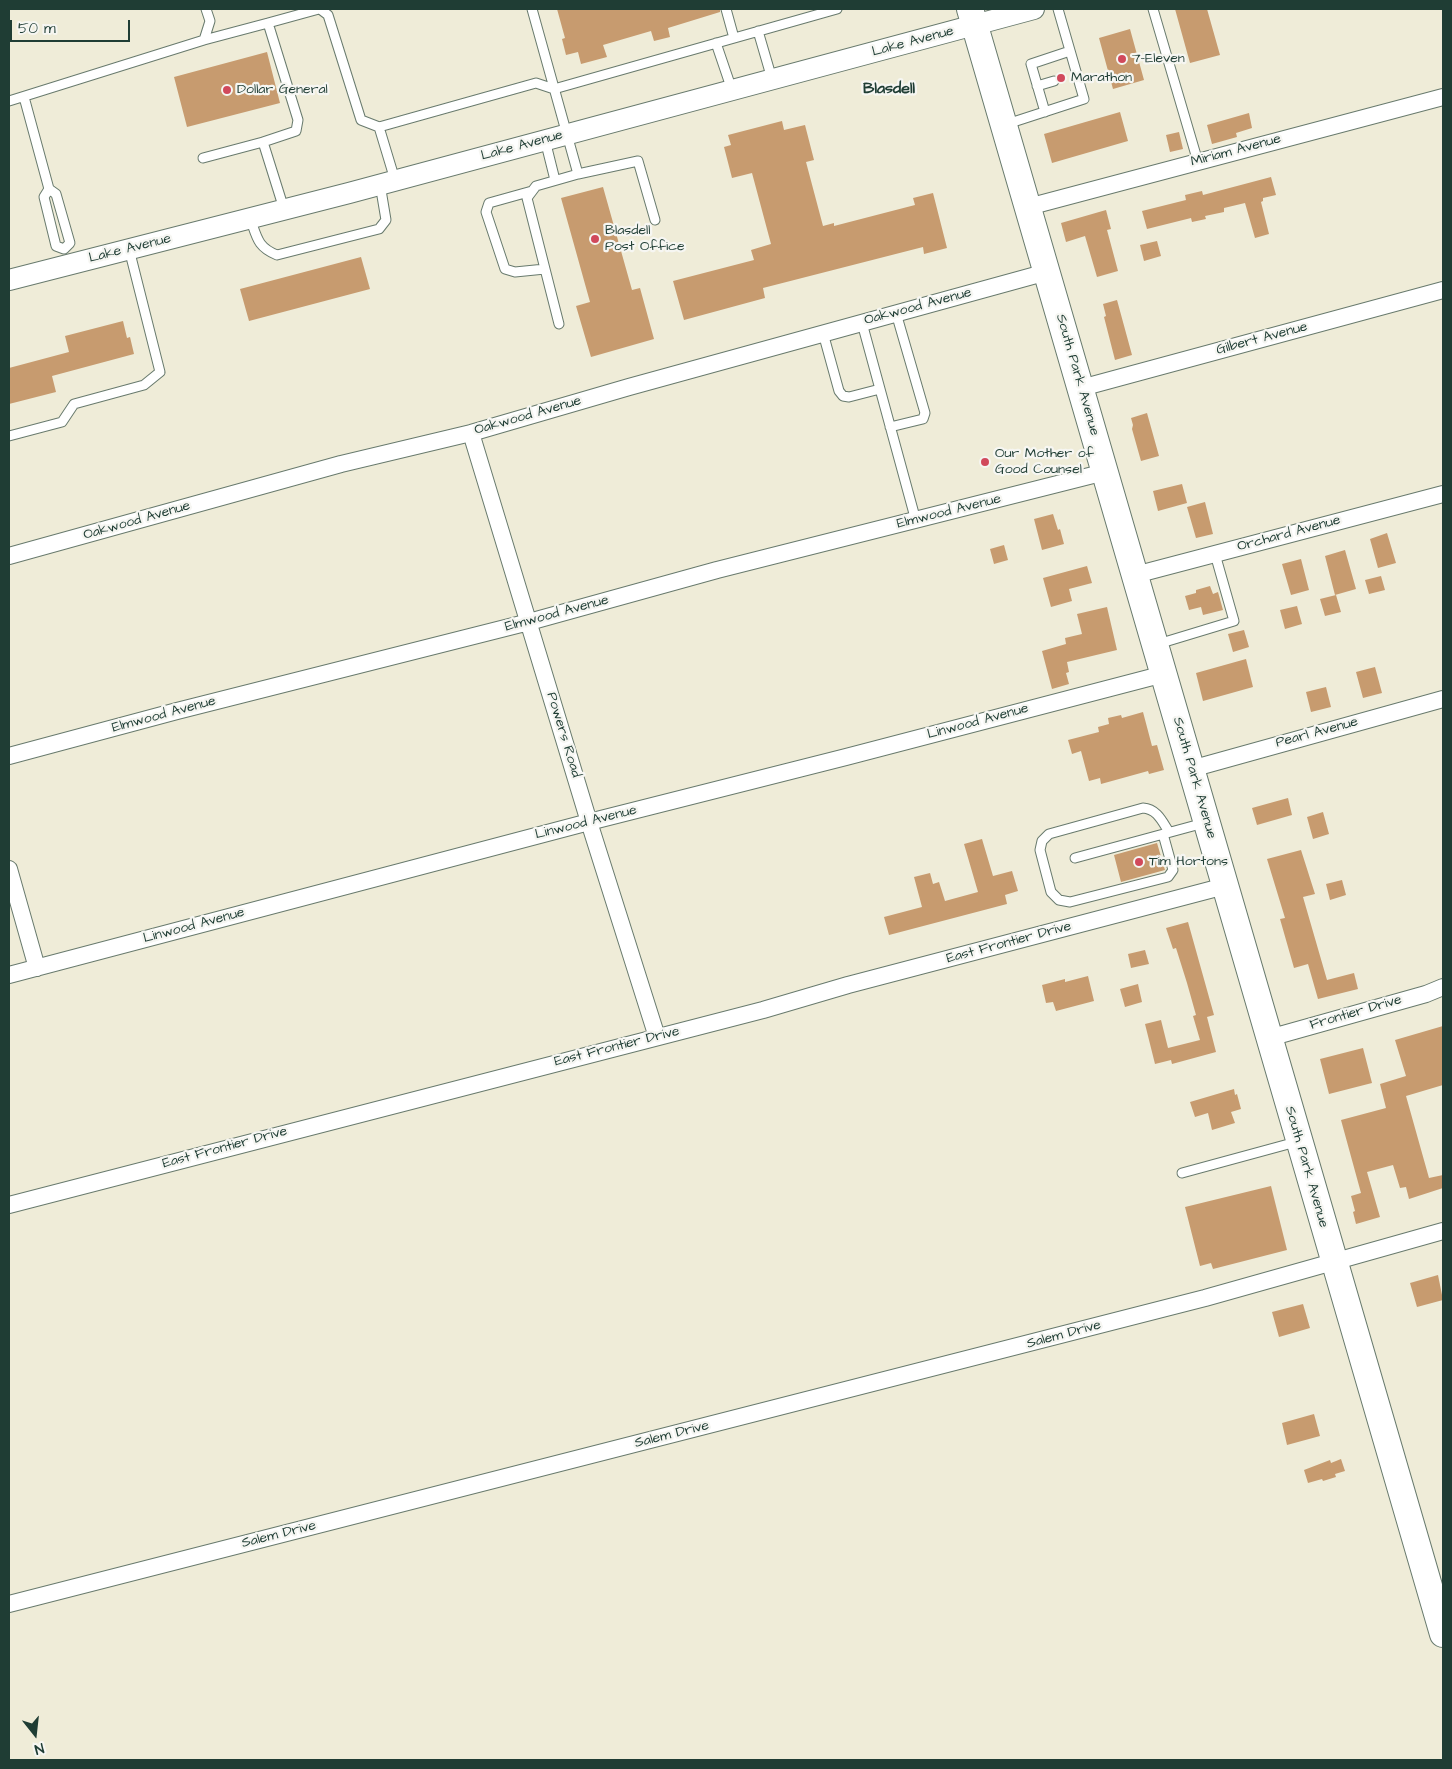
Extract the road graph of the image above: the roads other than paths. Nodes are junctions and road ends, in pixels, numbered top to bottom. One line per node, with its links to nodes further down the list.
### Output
1 (206, 9): 13 (lane)
2 (320, 9): 10 (lane); 26 (lane)
3 (532, 9): 19 (lane)
4 (726, 9): 12 (lane)
5 (837, 9): 11 (lane)
6 (1034, 9): 9 (street, Lake Avenue)
7 (1058, 9): 15 (lane)
8 (1152, 9): 31 (lane)
9 (972, 17): 16 (street, Lake Avenue); 25 (main road, South Park Avenue)
10 (268, 22): 13 (lane); 29 (lane)
11 (758, 31): 12 (lane); 16 (lane)
12 (734, 38): 14 (lane)
13 (204, 40): 21 (lane)
14 (716, 43): 19 (lane); 20 (lane)
15 (1070, 51): 18 (lane); 24 (lane)
16 (772, 79): 20 (street, Lake Avenue)
17 (1054, 81): 18 (lane)
18 (1037, 86): 24 (lane)
19 (554, 89): 26 (lane); 27 (lane)
20 (732, 90): 27 (street, Lake Avenue)
21 (24, 97): 23 (lane); 35 (lane)
22 (1443, 97): 31 (street, Miriam Avenue)
23 (9, 102)
24 (1045, 112): 25 (lane)
25 (1004, 125): 37 (main road, South Park Avenue)
26 (379, 127): 34 (lane)
27 (568, 134): 28 (street, Lake Avenue); 32 (lane)
28 (545, 140): 33 (lane); 34 (street, Lake Avenue)
29 (263, 142): 30 (lane); 38 (lane)
30 (203, 158)
31 (1198, 162): 37 (street, Miriam Avenue)
32 (578, 174): 33 (lane); 40 (lane)
33 (556, 180): 36 (lane)
34 (388, 182): 38 (street, Lake Avenue); 39 (lane)
35 (49, 188): 42 (lane); 42 (lane)
36 (532, 191): 43 (lane); 43 (lane)
37 (1028, 207): 44 (main road, South Park Avenue)
38 (284, 209): 39 (street, Lake Avenue)
39 (250, 218): 41 (street, Lake Avenue)
40 (655, 220)
41 (129, 249): 42 (street, Lake Avenue); 55 (lane)
42 (66, 257): 45 (street, Lake Avenue)
43 (545, 268): 49 (lane)
44 (1047, 272): 47 (street, Oakwood Avenue); 51 (main road, South Park Avenue)
45 (9, 280)
46 (1443, 290): 51 (street, Gilbert Avenue)
47 (896, 313): 48 (street, Oakwood Avenue); 53 (lane)
48 (862, 322): 50 (street, Oakwood Avenue); 52 (lane)
49 (559, 324)
50 (823, 333): 52 (lane); 54 (street, Oakwood Avenue)
51 (1081, 388): 56 (main road, South Park Avenue)
52 (880, 389): 53 (lane)
53 (890, 427): 58 (lane)
54 (471, 432): 60 (street, Oakwood Avenue); 62 (street, Powers Road)
55 (9, 436)
56 (1105, 472): 58 (street, Elmwood Avenue); 61 (main road, South Park Avenue)
57 (1443, 494): 59 (street, Orchard Avenue)
58 (916, 521): 62 (street, Elmwood Avenue)
59 (1215, 554): 61 (street, Orchard Avenue); 63 (lane)
60 (9, 556)
61 (1135, 575): 63 (main road, South Park Avenue)
62 (529, 622): 66 (street, Elmwood Avenue); 68 (street, Powers Road)
63 (1155, 645): 64 (main road, South Park Avenue)
64 (1164, 674): 67 (main road, South Park Avenue); 68 (street, Linwood Avenue)
65 (1443, 699): 67 (street, Pearl Avenue)
66 (9, 756)
67 (1191, 769): 69 (main road, South Park Avenue)
68 (589, 822): 74 (street, Linwood Avenue); 77 (street, Powers Road)
69 (1206, 822): 70 (lane); 73 (main road, South Park Avenue)
70 (1166, 833): 70 (lane); 71 (lane)
71 (1075, 858)
72 (9, 869): 74 (street)
73 (1225, 886): 77 (street, East Frontier Drive); 78 (main road, South Park Avenue)
74 (37, 968): 75 (street, Linwood Avenue)
75 (9, 975)
76 (1443, 988): 78 (street, Frontier Drive)
77 (657, 1037): 81 (street, East Frontier Drive)
78 (1269, 1038): 79 (main road, South Park Avenue)
79 (1299, 1141): 80 (lane); 83 (main road, South Park Avenue)
80 (1182, 1173)
81 (9, 1204)
82 (1443, 1231): 83 (street, Salem Drive)
83 (1334, 1261): 84 (street, Salem Drive); 85 (main road, South Park Avenue)
84 (9, 1604)
85 (1443, 1634)

